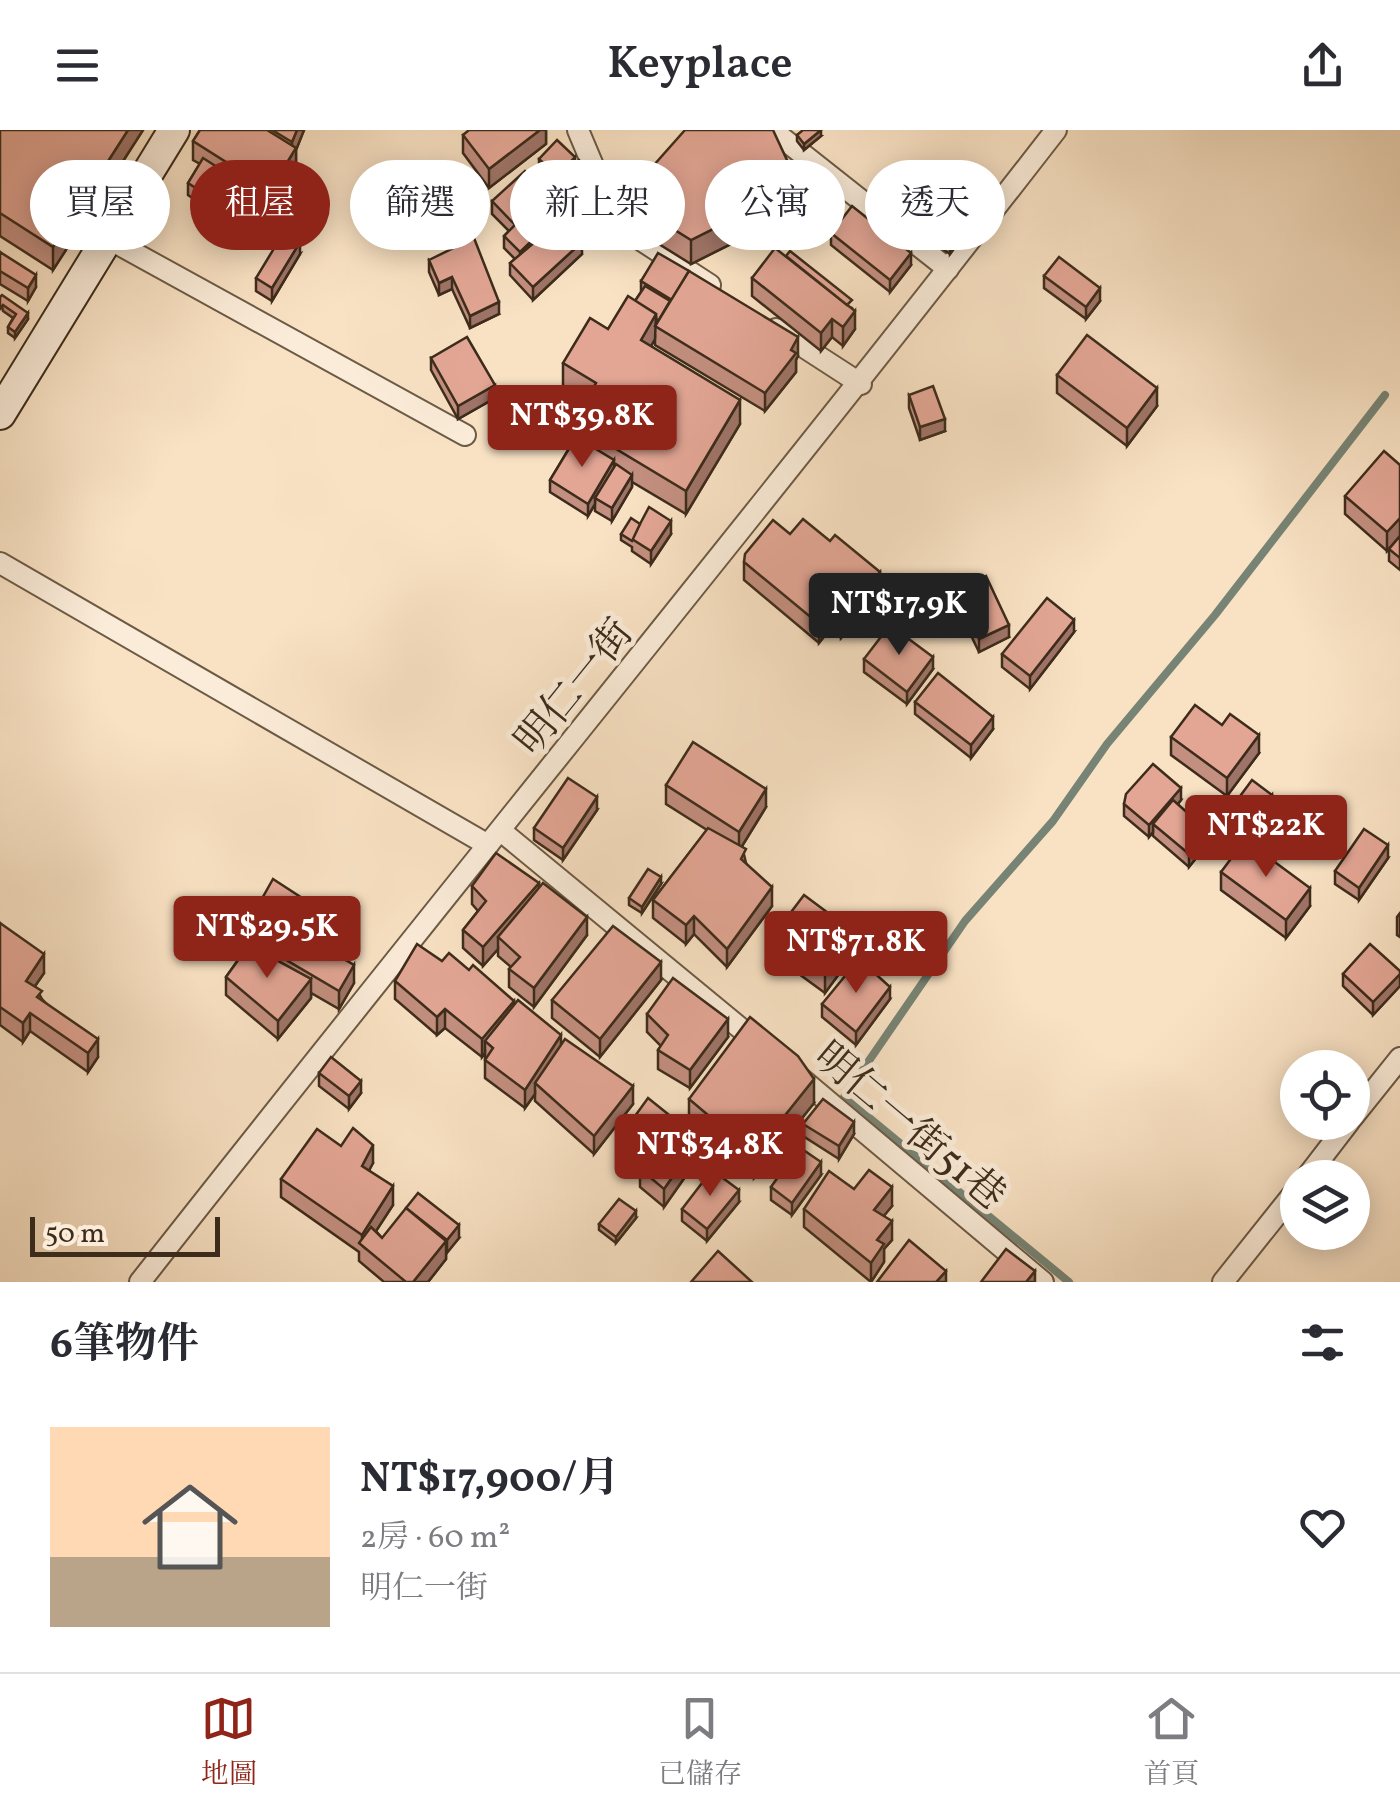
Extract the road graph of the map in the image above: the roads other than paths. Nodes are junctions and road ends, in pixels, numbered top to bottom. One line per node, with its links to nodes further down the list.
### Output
1 (174, 130): 5 (street)
2 (578, 130): 9 (street)
3 (772, 130): 8 (street)
4 (1056, 130): 8 (street, 明仁一街)
5 (156, 160)
6 (101, 250): 12 (street)
7 (130, 250): 13 (street)
8 (948, 269): 11 (street, 明仁一街)
9 (732, 299)
10 (764, 320): 11 (street)
11 (860, 384): 15 (street, 明仁一街)
12 (0, 414)
13 (465, 435)
14 (0, 563): 15 (street, 明仁一街51巷)
15 (495, 838): 21 (street, 明仁一街); 22 (street, 明仁一街51巷)
16 (1400, 1058): 17 (street)
17 (1370, 1096)
18 (1335, 1140): 19 (street)
19 (1320, 1160)
20 (1280, 1211): 23 (street)
21 (140, 1282)
22 (1043, 1282)
23 (1223, 1282)

